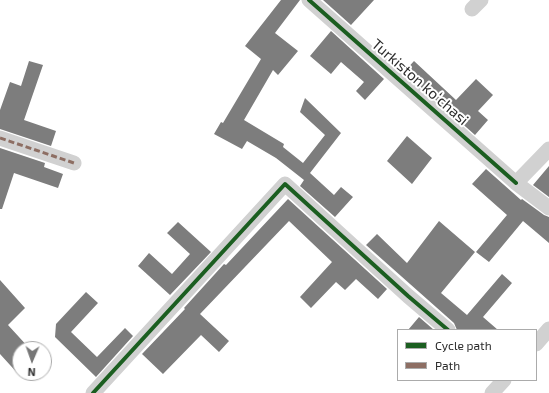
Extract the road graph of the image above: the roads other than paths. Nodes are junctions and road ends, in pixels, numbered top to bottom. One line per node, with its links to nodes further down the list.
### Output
1 (309, 0): 5 (street, Turkiston koʻchasi)
2 (0, 138): 4 (street)
3 (549, 149): 5 (street)
4 (74, 164)
5 (516, 183): 6 (street, Turkiston koʻchasi)
6 (549, 208)
7 (447, 329): 11 (street)
8 (549, 329): 9 (street)
9 (537, 343)
10 (503, 381): 12 (street)
11 (93, 393)
12 (492, 393)

